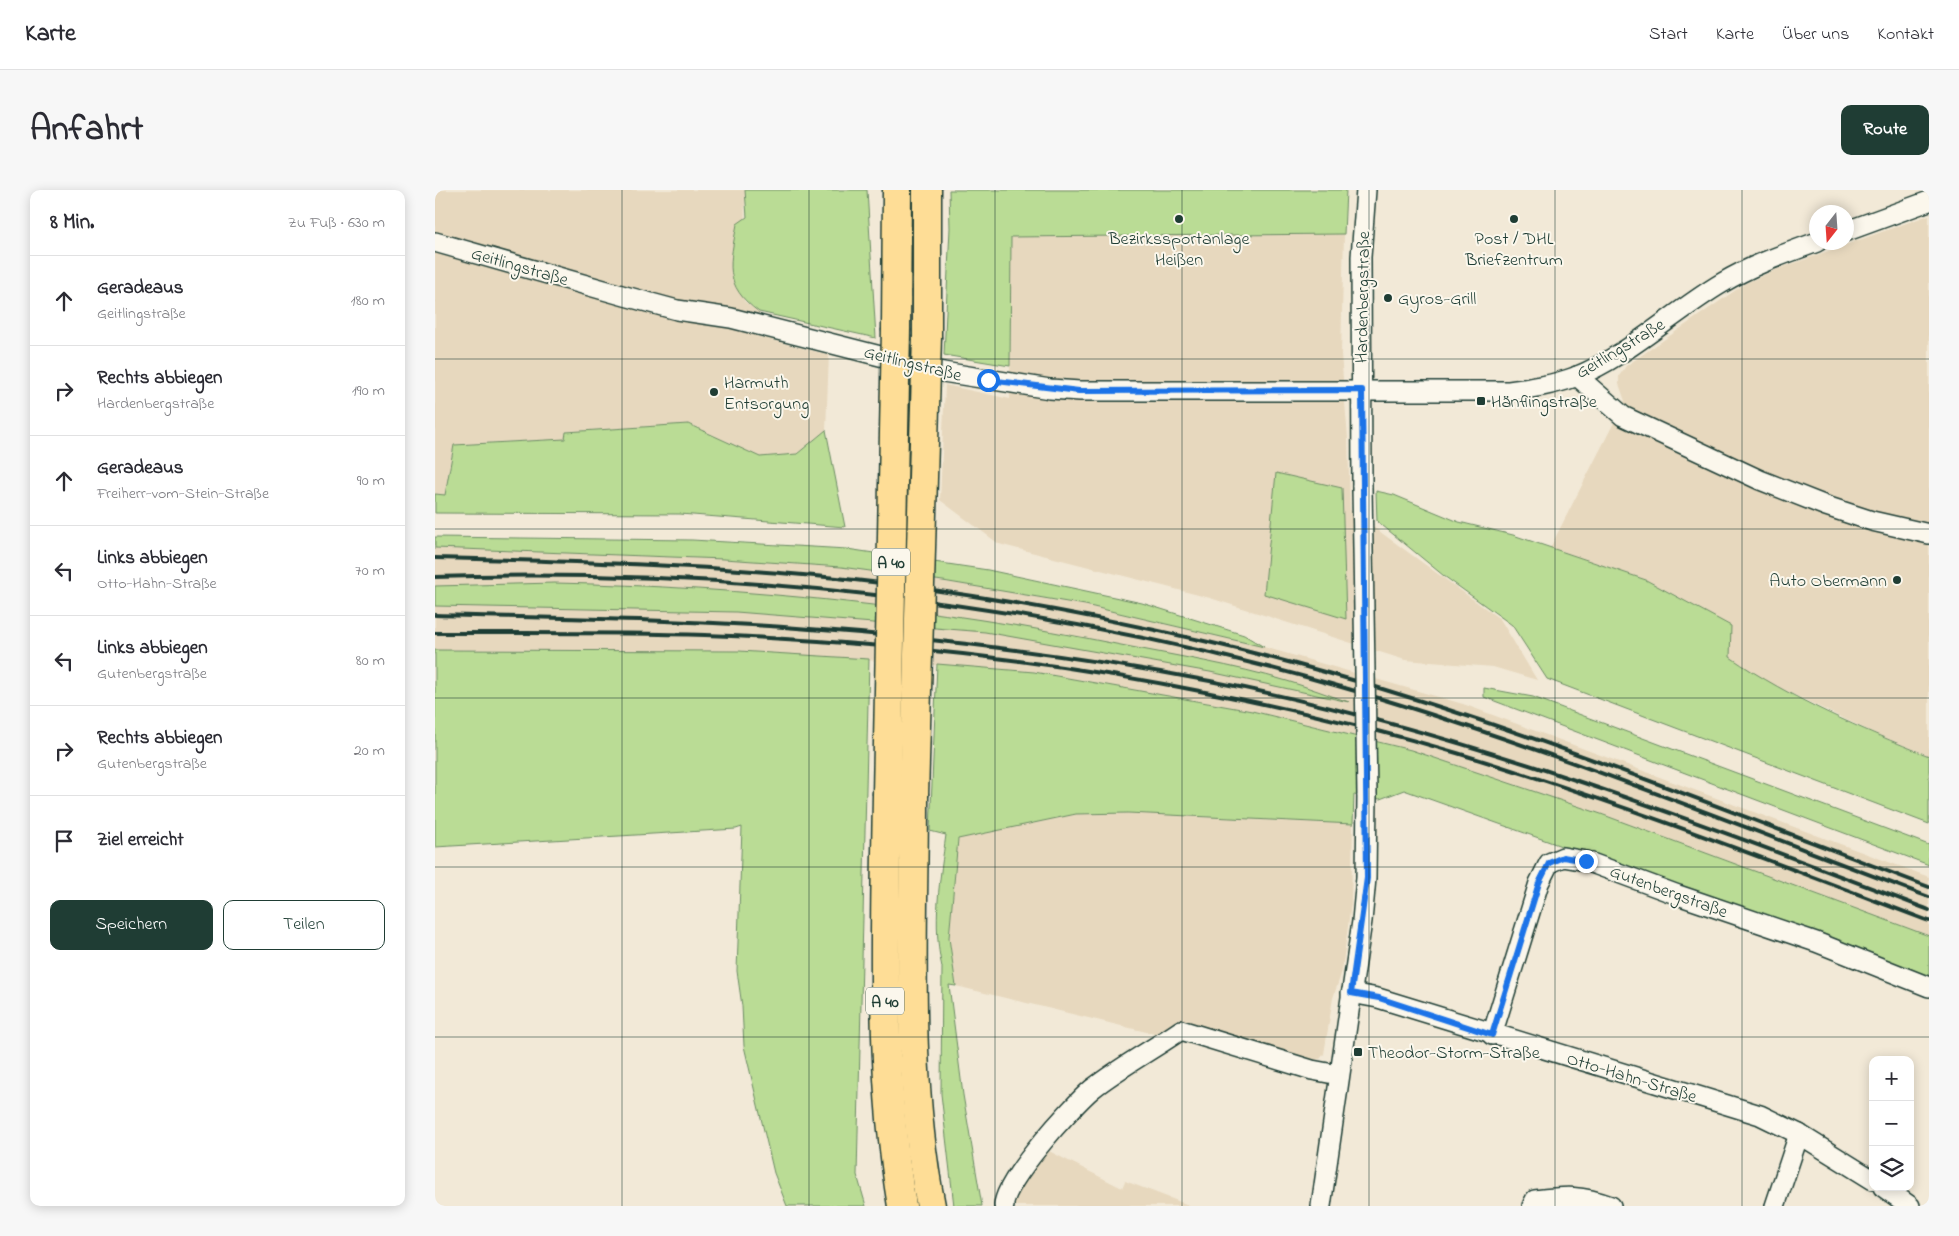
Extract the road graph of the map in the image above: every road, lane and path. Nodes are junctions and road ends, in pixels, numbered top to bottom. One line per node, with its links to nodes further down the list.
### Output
1 (897, 190): 18 (highway, A 40, bridge)
2 (927, 190): 19 (highway, A 40, bridge)
3 (1366, 190): 9 (street, Hardenbergstraße)
4 (1929, 201): 5 (street)
5 (1854, 228)
6 (435, 242): 9 (street, Geitlingstraße)
7 (1809, 245): 8 (street, Geitlingstraße)
8 (1577, 376): 9 (street, Geitlingstraße); 10 (street)
9 (1362, 390): 12 (street, Hardenbergstraße, bridge)
10 (1929, 534)
11 (1929, 987): 13 (street, Gutenbergstraße)
12 (1351, 993): 13 (street, Otto-Hahn-Straße); 14 (street, Hardenbergstraße)
13 (1492, 1035): 15 (street, Otto-Hahn-Straße)
14 (1339, 1075): 20 (street); 21 (street, Hardenbergstraße)
15 (1799, 1134): 16 (street, Otto-Hahn-Straße); 24 (street)
16 (1869, 1178)
17 (1889, 1191): 25 (street)
18 (902, 1206)
19 (931, 1206)
20 (1004, 1206)
21 (1321, 1206)
22 (1532, 1206): 23 (street)
23 (1611, 1206)
24 (1775, 1206)
25 (1910, 1206)

